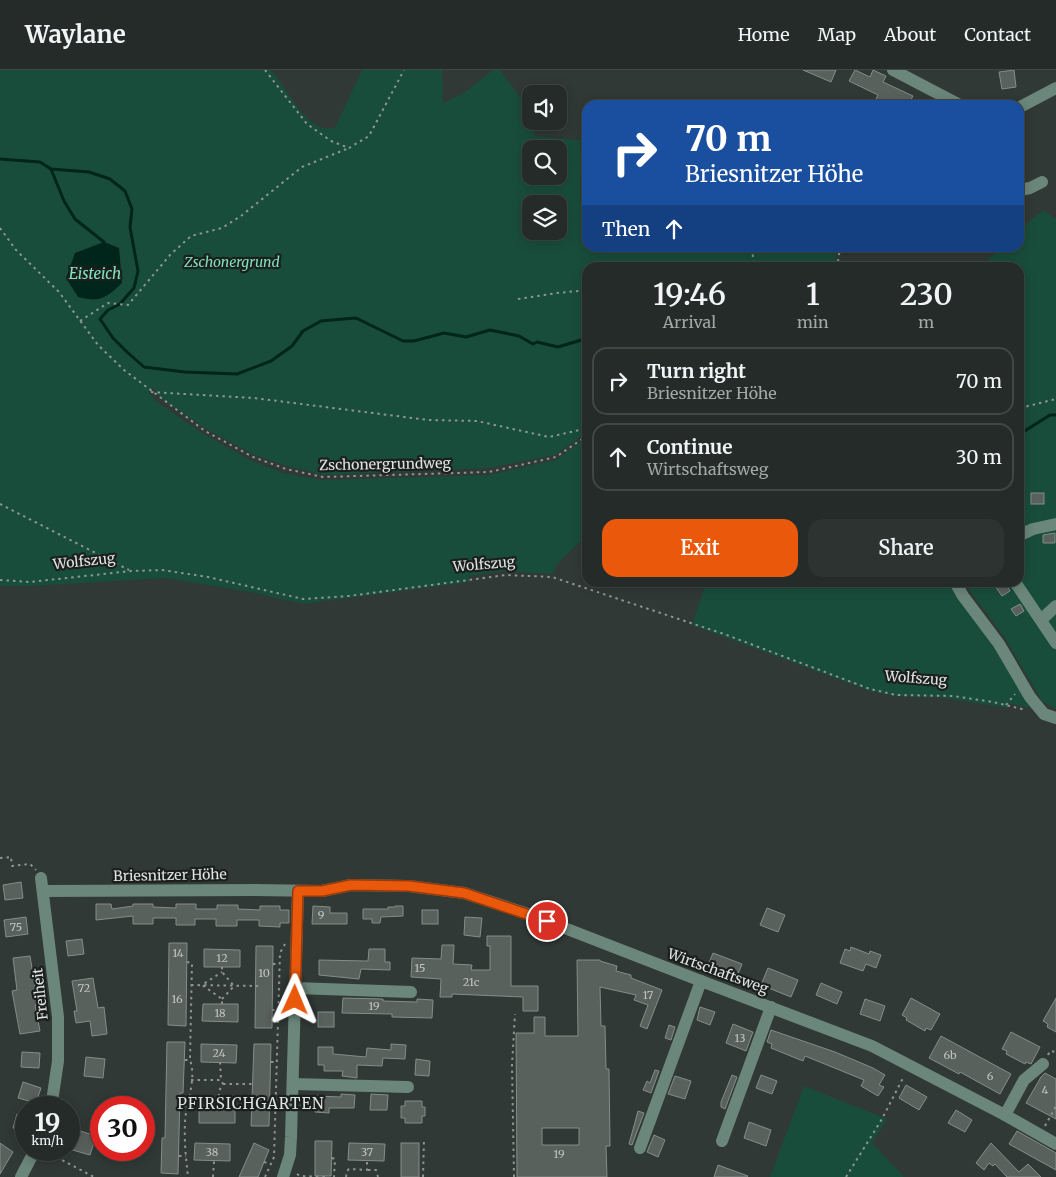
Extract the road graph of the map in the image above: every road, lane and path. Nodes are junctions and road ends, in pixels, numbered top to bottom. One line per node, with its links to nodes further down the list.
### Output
1 (265, 70): 7 (path)
2 (404, 70): 7 (path)
3 (892, 70): 5 (street)
4 (1056, 88): 6 (street)
5 (950, 100)
6 (1024, 105)
7 (349, 148): 13 (path)
8 (1042, 182): 9 (street)
9 (1024, 189)
10 (0, 228): 13 (path, Zschonergrundweg)
11 (582, 290): 12 (path)
12 (518, 300)
13 (80, 321): 14 (path, Zschonergrundweg)
14 (151, 392): 17 (path); 18 (path, Zschonergrundweg)
15 (1056, 399): 16 (path)
16 (1024, 407)
17 (582, 429)
18 (582, 439)
19 (0, 504): 22 (path)
20 (1056, 524): 21 (street)
21 (1024, 533)
22 (131, 571): 23 (path, Wolfszug); 24 (path, Wolfszug)
23 (0, 580)
24 (582, 587)
25 (582, 587): 32 (path, Wolfszug)
26 (958, 587): 31 (street)
27 (1018, 587): 29 (street)
28 (1056, 606): 29 (street)
29 (1041, 620): 30 (street)
30 (1056, 643)
31 (1022, 684): 32 (path); 33 (street)
32 (1006, 705): 33 (path, Wolfszug)
33 (1050, 716)
34 (0, 858): 35 (path)
35 (41, 878): 37 (street, Freiheit)
36 (351, 885): 38 (street, Briesnitzer Höhe); 45 (street, Wirtschaftsweg)
37 (44, 891): 38 (street, Briesnitzer Höhe); 73 (street, Freiheit)
38 (298, 891): 39 (street)
39 (296, 934): 42 (path); 50 (street)
40 (187, 962): 46 (path)
41 (273, 964): 42 (path)
42 (279, 964): 58 (path)
43 (222, 967): 44 (path)
44 (222, 972): 47 (path); 48 (path)
45 (700, 981): 54 (street, Wirtschaftsweg); 85 (street)
46 (191, 985): 47 (path); 56 (path)
47 (202, 985): 48 (path); 52 (path)
48 (234, 986): 49 (path); 52 (path)
49 (258, 986)
50 (295, 988): 51 (street); 71 (street)
51 (410, 992)
52 (222, 999): 53 (path)
53 (222, 1004)
54 (771, 1007): 66 (street, Wirtschaftsweg); 83 (street)
55 (186, 1008): 56 (path)
56 (191, 1008): 61 (path)
57 (272, 1010): 58 (path)
58 (278, 1010): 64 (path)
59 (515, 1014): 107 (path)
60 (185, 1060): 61 (path)
61 (190, 1060): 67 (path)
62 (220, 1062): 68 (path)
63 (271, 1062): 64 (path)
64 (277, 1062): 79 (path)
65 (1043, 1064): 80 (street)
66 (910, 1065): 80 (street, Wirtschaftsweg); 108 (path)
67 (191, 1080): 68 (path); 77 (path)
68 (221, 1080): 69 (path)
69 (223, 1084): 70 (path); 75 (path)
70 (255, 1084)
71 (293, 1084): 72 (street); 96 (street)
72 (408, 1087)
73 (53, 1096)
74 (183, 1106): 77 (path)
75 (219, 1106)
76 (1056, 1106): 81 (path)
77 (188, 1107): 87 (path)
78 (269, 1108): 79 (path)
79 (276, 1109): 94 (path)
80 (1005, 1115): 81 (street, Wirtschaftsweg)
81 (1040, 1135): 84 (street, Wirtschaftsweg)
82 (424, 1138): 106 (path)
83 (722, 1141)
84 (1056, 1144)
85 (640, 1148)
86 (179, 1156): 87 (path)
87 (186, 1156): 99 (path)
88 (332, 1158): 103 (path)
89 (30, 1161): 97 (street)
90 (64, 1161): 98 (path)
91 (214, 1161): 100 (path)
92 (367, 1161): 95 (path)
93 (264, 1162): 94 (path)
94 (270, 1164): 101 (path)
95 (367, 1170): 104 (path); 105 (path)
96 (285, 1173): 102 (path)
97 (21, 1177)
98 (94, 1177)
99 (188, 1177)
100 (213, 1177)
101 (265, 1177)
102 (326, 1177)
103 (334, 1177)
104 (346, 1177)
105 (378, 1177)
106 (423, 1177)
107 (514, 1177)
108 (846, 1177)

